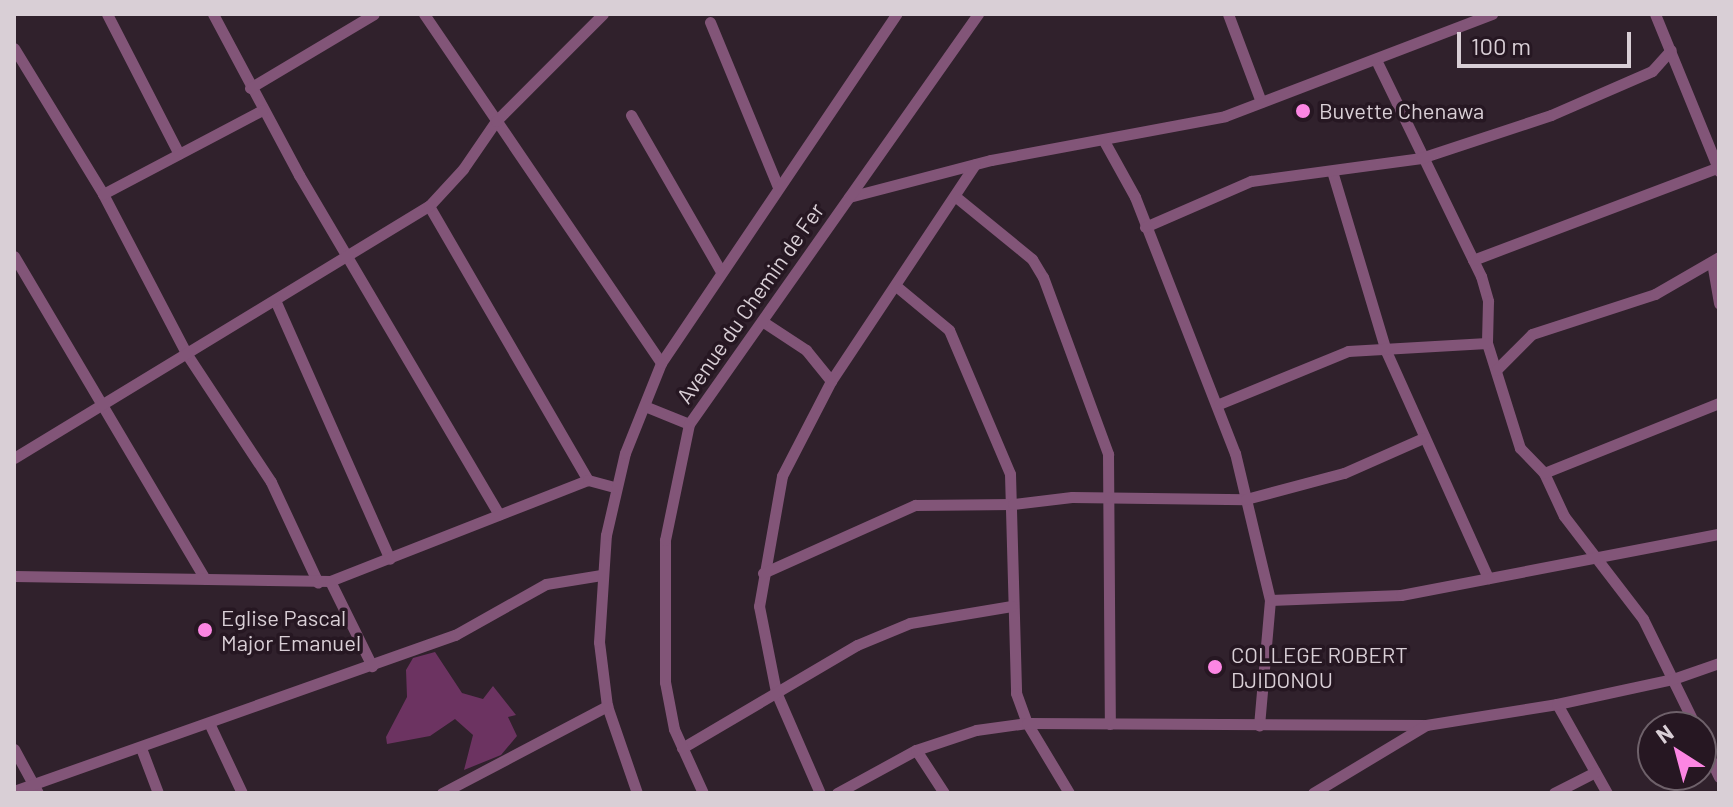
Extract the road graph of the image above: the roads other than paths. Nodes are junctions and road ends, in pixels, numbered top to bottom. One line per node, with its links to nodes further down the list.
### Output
1 (107, 14): 22 (street)
2 (213, 14): 16 (street)
3 (374, 14): 16 (street)
4 (424, 14): 20 (street)
5 (603, 14): 20 (street)
6 (896, 14): 27 (street, Avenue du Chemin de Fer)
7 (978, 14): 29 (street, Avenue du Chemin de Fer)
8 (1228, 14): 17 (street)
9 (1492, 14): 11 (street)
10 (1655, 14): 14 (street)
11 (1465, 19): 15 (street)
12 (710, 22): 27 (street)
13 (14, 48): 28 (street)
14 (1671, 50): 23 (street); 25 (street)
15 (1377, 62): 17 (street); 23 (street)
16 (250, 88): 18 (street)
17 (1261, 102): 21 (street)
18 (262, 110): 22 (street); 34 (street)
19 (631, 115): 37 (street)
20 (496, 121): 31 (street); 45 (street)
21 (1104, 141): 24 (street); 32 (street)
22 (179, 154): 28 (street)
23 (1421, 158): 26 (street); 35 (street)
24 (975, 164): 29 (street); 30 (street)
25 (1718, 170): 35 (street)
26 (1332, 171): 32 (street); 43 (street)
27 (778, 187): 37 (street, Avenue du Chemin de Fer)
28 (103, 194): 44 (street)
29 (849, 197): 41 (street, Avenue du Chemin de Fer)
30 (956, 197): 38 (street); 58 (street)
31 (429, 206): 34 (street); 56 (street)
32 (1145, 227): 49 (street)
33 (14, 256): 50 (street)
34 (346, 256): 39 (street); 61 (street)
35 (1473, 260): 42 (street)
36 (1715, 260): 40 (street); 46 (street)
37 (720, 270): 45 (street, Avenue du Chemin de Fer)
38 (896, 286): 47 (street); 60 (street)
39 (275, 300): 44 (street); 64 (street)
40 (1719, 303)
41 (762, 321): 47 (street); 52 (street, Avenue du Chemin de Fer)
42 (1487, 343): 43 (street); 46 (street)
43 (1386, 351): 49 (street); 53 (street)
44 (186, 353): 50 (street); 70 (street)
45 (661, 363): 51 (street, Avenue du Chemin de Fer)
46 (1496, 370): 55 (street)
47 (831, 381): 65 (street)
48 (1719, 403): 55 (street)
49 (1219, 404): 59 (street)
50 (100, 406): 54 (street); 69 (street)
51 (647, 407): 52 (street); 57 (street, Avenue du Chemin de Fer)
52 (689, 424): 86 (street, Avenue du Chemin de Fer)
53 (1423, 438): 59 (street); 68 (street)
54 (14, 458)
55 (1544, 473): 63 (street)
56 (588, 480): 57 (street); 61 (street)
57 (614, 487): 66 (street, Avenue du Chemin de Fer)
58 (1110, 497): 59 (street); 60 (street); 81 (street)
59 (1246, 499): 71 (street)
60 (1013, 504): 65 (street); 72 (street)
61 (499, 514): 64 (street)
62 (1719, 534): 63 (street)
63 (1596, 558): 68 (street); 75 (street)
64 (390, 559): 70 (street)
65 (763, 573): 76 (street)
66 (601, 575): 74 (street); 78 (street, Avenue du Chemin de Fer)
67 (14, 576): 69 (street)
68 (1488, 578): 71 (street)
69 (205, 579): 70 (street)
70 (324, 582): 74 (street)
71 (1270, 600): 84 (street)
72 (1012, 606): 76 (street); 80 (street)
73 (1719, 663): 75 (street)
74 (372, 666): 82 (street)
75 (1673, 679): 77 (street); 79 (street)
76 (776, 692): 86 (street); 97 (street)
77 (1557, 704): 83 (street); 89 (street)
78 (607, 706): 94 (street); 95 (street, Avenue du Chemin de Fer)
79 (1688, 711)
80 (1027, 723): 81 (street); 88 (street); 100 (street)
81 (1110, 724): 84 (street)
82 (210, 725): 85 (street); 93 (street)
83 (1426, 725): 84 (street); 101 (street)
84 (1259, 726)
85 (141, 748): 90 (street); 92 (street)
86 (682, 748): 96 (street, Avenue du Chemin de Fer)
87 (14, 749): 90 (street)
88 (916, 750): 98 (street); 99 (street)
89 (1595, 772): 102 (street); 103 (street)
90 (36, 788): 91 (street)
91 (14, 791)
92 (158, 793)
93 (242, 793)
94 (442, 793)
95 (637, 793)
96 (703, 793)
97 (820, 793)
98 (837, 793)
99 (944, 793)
100 (1069, 793)
101 (1313, 793)
102 (1554, 793)
103 (1607, 793)

